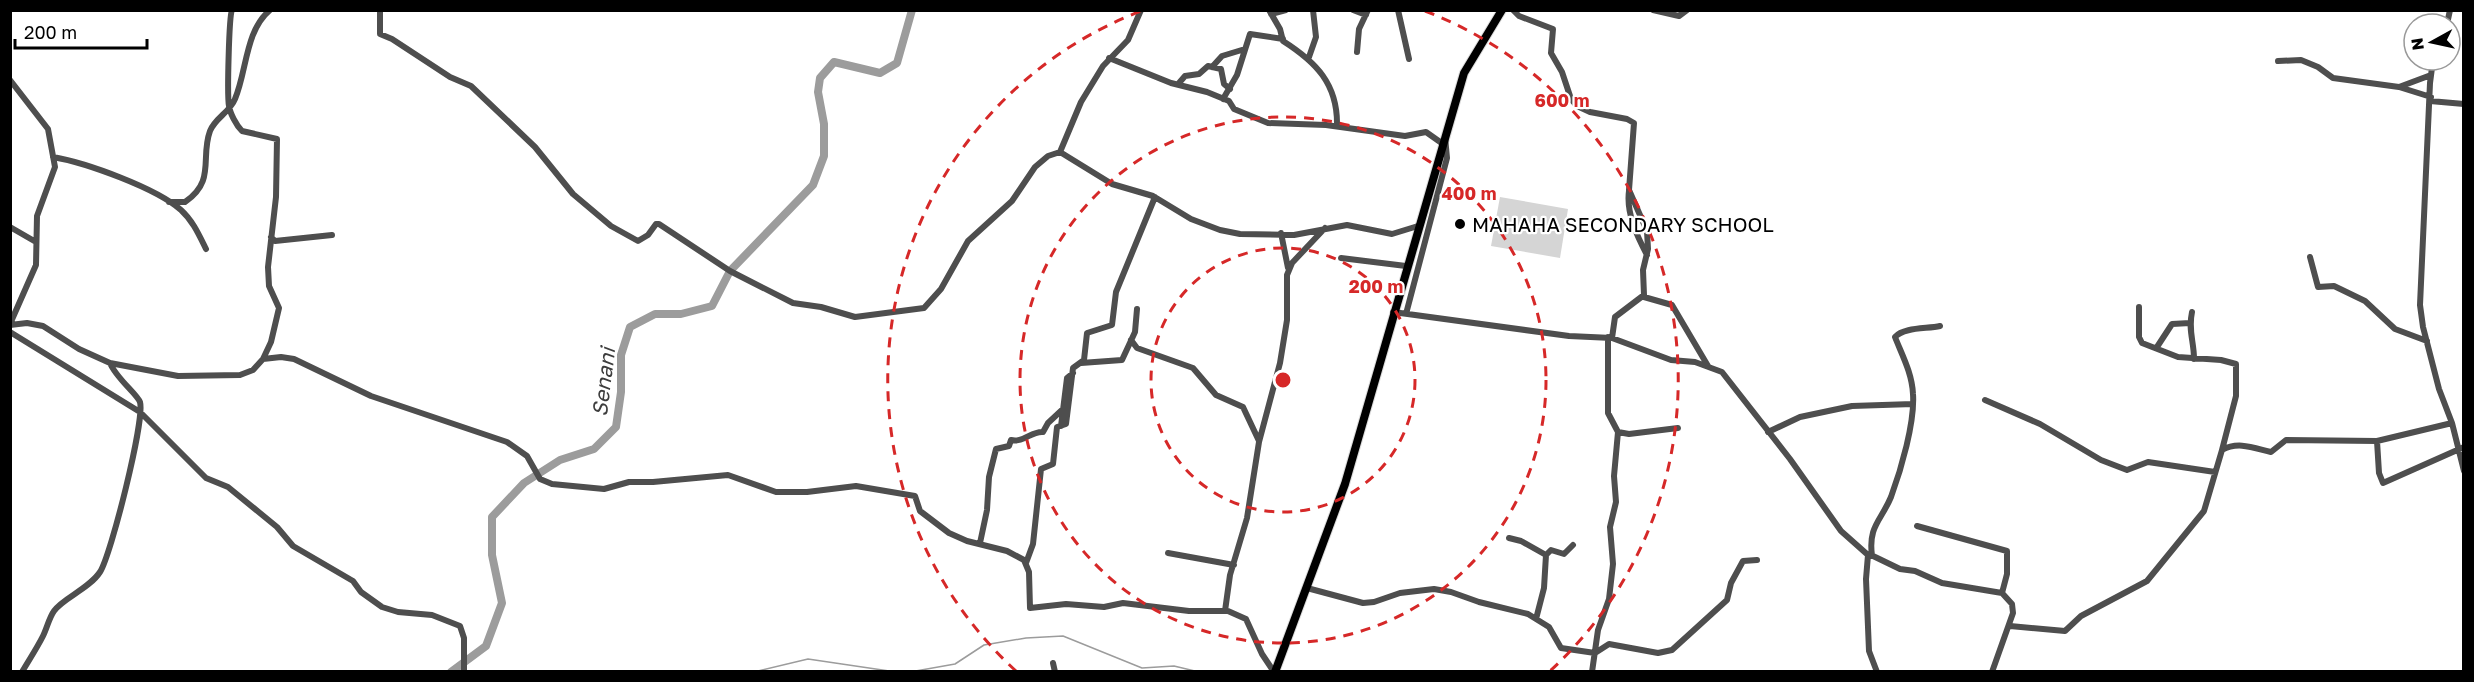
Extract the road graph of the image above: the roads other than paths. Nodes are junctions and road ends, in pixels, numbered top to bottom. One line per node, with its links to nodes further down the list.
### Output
1 (232, 10): 32 (street)
2 (270, 10): 32 (street)
3 (380, 10): 35 (street)
4 (1141, 10): 19 (street)
5 (1286, 10): 13 (street)
6 (1313, 10): 18 (street)
7 (1353, 10): 14 (street)
8 (1398, 10): 20 (street)
9 (1513, 10): 51 (street)
10 (1653, 10): 12 (street)
11 (1500, 11): 34 (main road)
12 (1686, 11)
13 (1270, 12): 15 (street)
14 (1367, 13): 17 (street)
15 (1283, 39): 16 (street); 18 (street)
16 (1245, 49): 22 (street); 28 (street)
17 (1358, 52)
18 (1309, 57): 33 (street)
19 (1109, 58): 26 (street); 35 (street)
20 (1409, 59)
21 (2278, 61): 27 (street)
22 (1212, 67): 26 (street); 28 (street)
23 (2431, 72): 24 (street)
24 (2431, 75): 27 (street); 30 (street)
25 (10, 80): 36 (street)
26 (1179, 83): 29 (street)
27 (2399, 87): 30 (street)
28 (1230, 89): 29 (street)
29 (1223, 99): 33 (street)
30 (2431, 99): 31 (street); 63 (street)
31 (2463, 104)
32 (228, 107): 38 (street); 44 (street)
33 (1337, 126): 34 (street)
34 (1444, 140): 39 (main road); 56 (street)
35 (1060, 152): 37 (street)
36 (54, 158): 38 (street); 45 (street)
37 (1155, 197): 42 (street); 68 (street)
38 (169, 202): 46 (street)
39 (1418, 226): 41 (street); 49 (main road)
40 (10, 227): 45 (street)
41 (1325, 228): 42 (street); 50 (street)
42 (1281, 233): 50 (street)
43 (332, 235): 44 (street)
44 (271, 236): 65 (street)
45 (36, 242): 58 (street)
46 (206, 249)
47 (2310, 257): 63 (street)
48 (1341, 258): 49 (street)
49 (1407, 266): 54 (main road)
50 (1288, 268): 81 (street)
51 (1644, 297): 61 (street); 69 (street)
52 (2139, 307): 64 (street)
53 (1137, 309): 62 (street)
54 (1393, 312): 56 (street); 96 (main road)
55 (2192, 312): 57 (street)
56 (1406, 314): 61 (street)
57 (2190, 323): 64 (street); 66 (street)
58 (10, 324): 67 (street)
59 (1940, 326): 72 (street)
60 (10, 332): 74 (street)
61 (1610, 338): 69 (street); 78 (street)
62 (1131, 340): 68 (street); 81 (street)
63 (2427, 341): 75 (street)
64 (2157, 347): 66 (street)
65 (262, 359): 67 (street); 88 (street)
66 (2194, 359): 83 (street)
67 (110, 363): 74 (street)
68 (1081, 363): 70 (street)
69 (1708, 367): 79 (street)
70 (1073, 373): 73 (street); 76 (street)
71 (1985, 400): 85 (street)
72 (1913, 404): 79 (street); 92 (street)
73 (1063, 409): 76 (street); 88 (street)
74 (140, 412): 103 (street); 104 (street)
75 (2452, 423): 80 (street); 82 (street)
76 (1061, 426): 94 (street)
77 (1678, 428): 78 (street)
78 (1618, 432): 101 (street)
79 (1768, 432): 92 (street)
80 (2377, 441): 82 (street); 83 (street)
81 (1259, 442): 95 (street)
82 (2461, 448): 84 (street)
83 (2222, 450): 85 (street)
84 (2463, 471)
85 (2215, 472): 100 (street)
86 (1917, 526): 97 (street)
87 (1509, 538): 91 (street)
88 (980, 543): 94 (street)
89 (1573, 545): 91 (street)
90 (1168, 553): 95 (street)
91 (1546, 555): 99 (street)
92 (1870, 555): 97 (street); 108 (street)
93 (1756, 560): 101 (street)
94 (1026, 563): 98 (street)
95 (1234, 565): 98 (street)
96 (1307, 588): 99 (street); 106 (main road)
97 (2002, 593): 100 (street)
98 (1225, 610): 106 (street)
99 (1536, 619): 101 (street)
100 (2010, 626): 109 (street)
101 (1595, 653): 107 (street)
102 (1053, 663): 105 (street)
103 (22, 672)
104 (464, 672)
105 (1055, 672)
106 (1275, 672)
107 (1592, 672)
108 (1877, 672)
109 (1992, 672)

